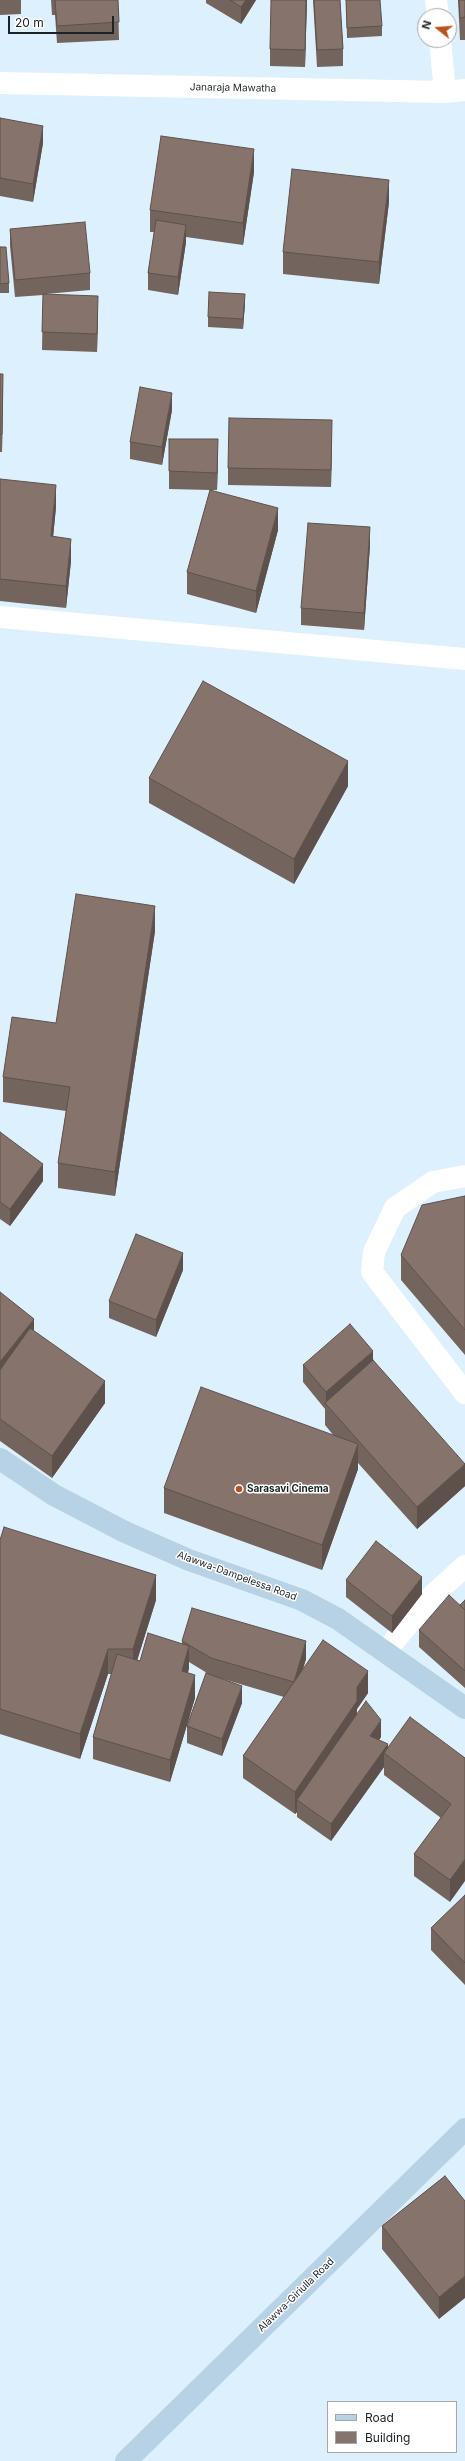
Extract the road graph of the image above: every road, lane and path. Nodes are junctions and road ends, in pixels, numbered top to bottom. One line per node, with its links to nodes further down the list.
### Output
1 (442, 48): 3 (street)
2 (0, 83): 3 (street, Janaraja Mawatha)
3 (455, 91)
4 (0, 617): 5 (street)
5 (465, 658)
6 (465, 1176): 7 (street)
7 (465, 1393)
8 (0, 1459): 10 (main road, Alawwa-Dampelessa Road)
9 (465, 1566): 10 (street)
10 (385, 1652): 11 (main road, Alawwa-Dampelessa Road)
11 (465, 1708)
12 (465, 2129): 13 (main road, Alawwa-Giriulla Road)
13 (137, 2457)

